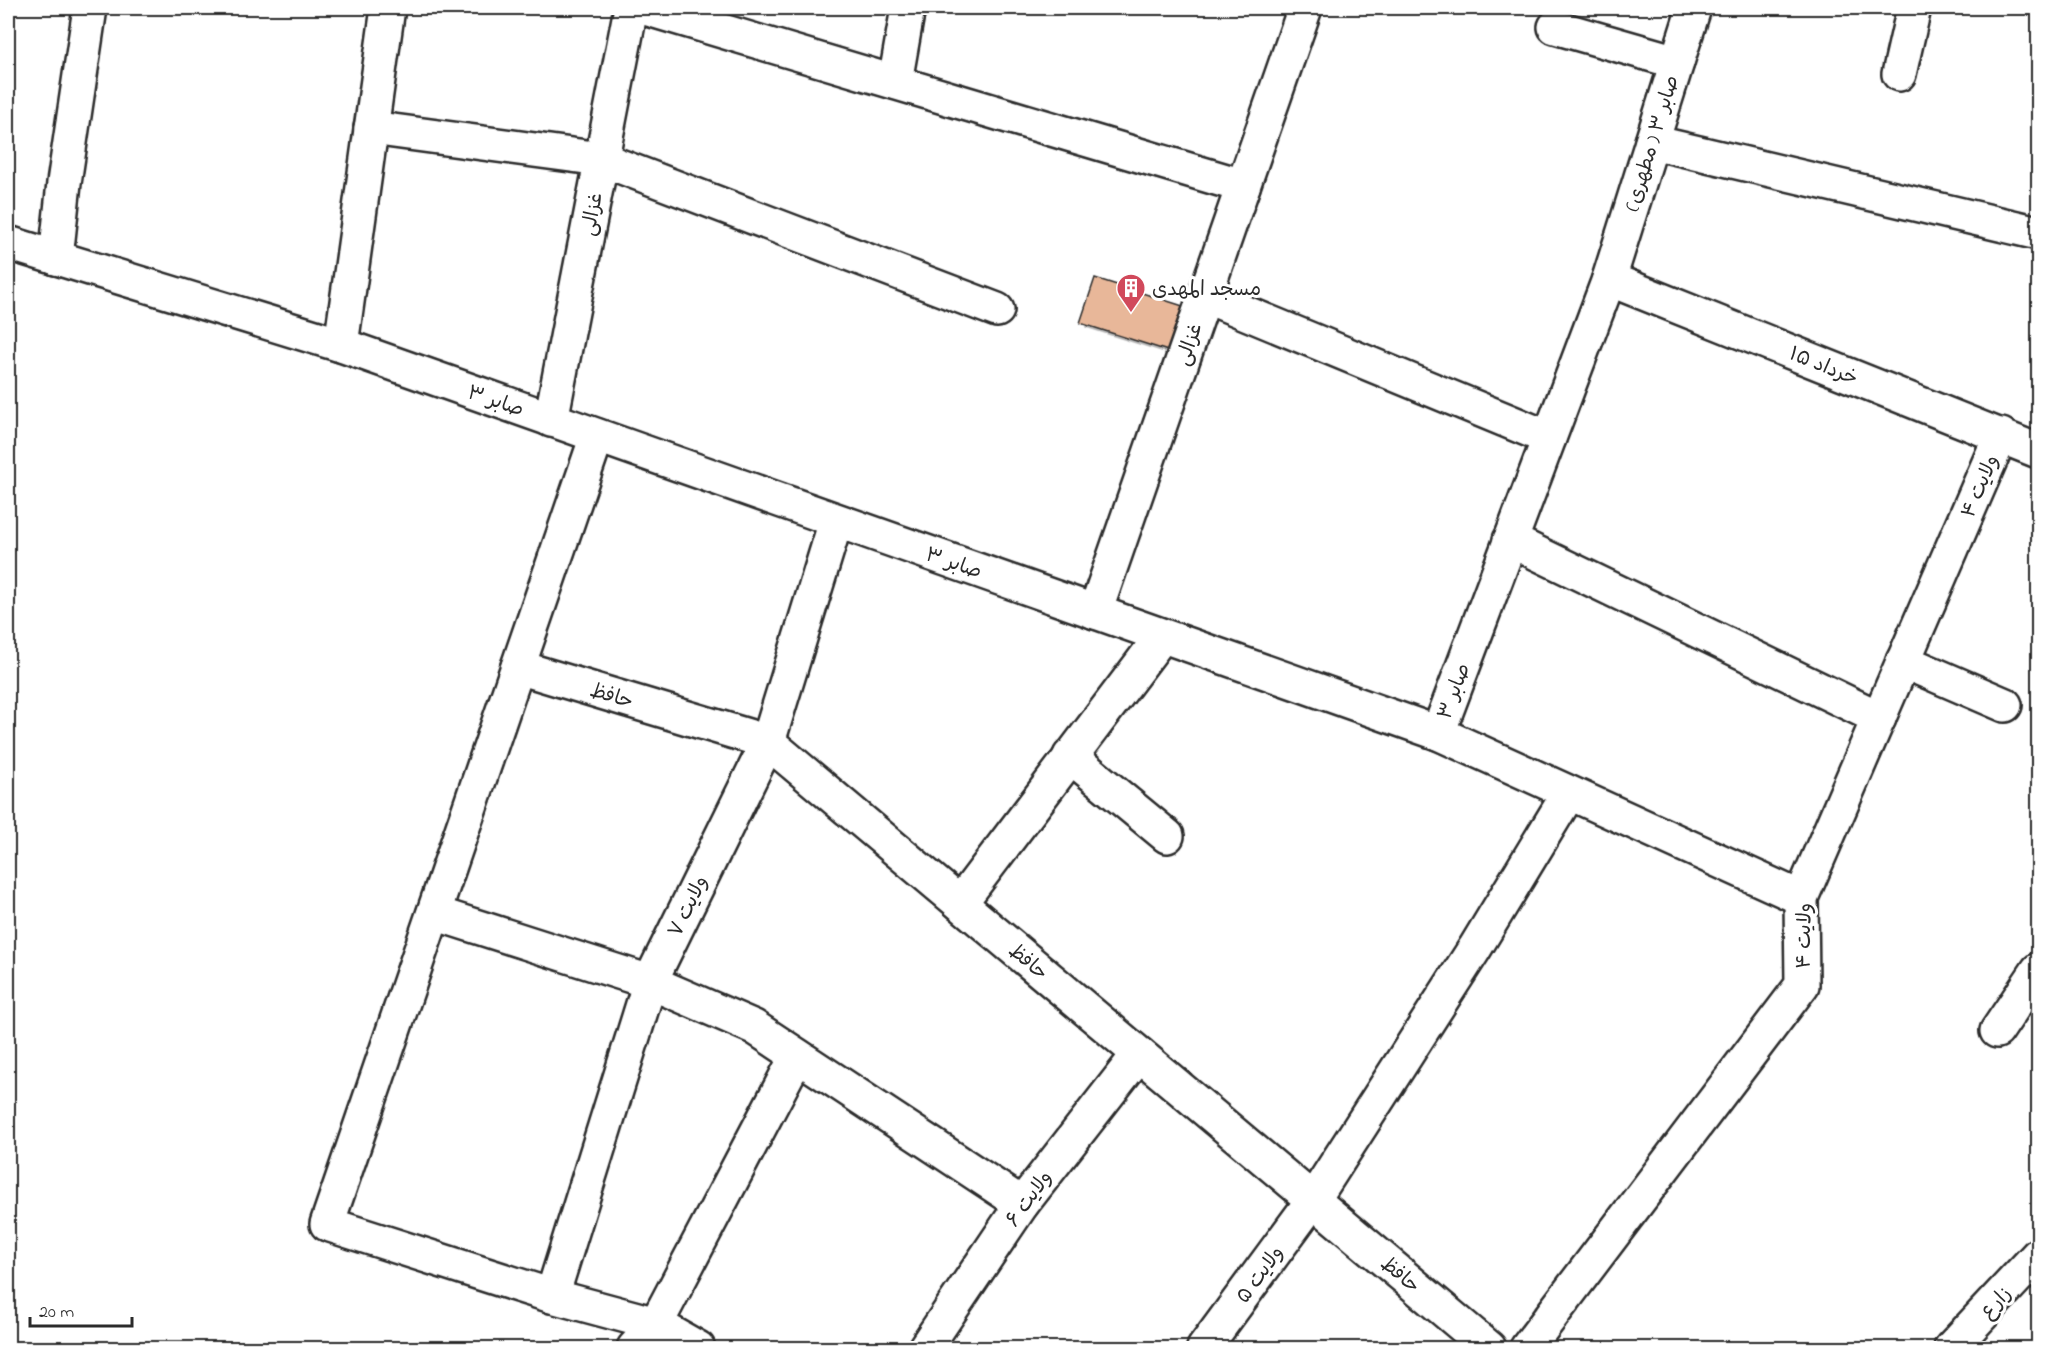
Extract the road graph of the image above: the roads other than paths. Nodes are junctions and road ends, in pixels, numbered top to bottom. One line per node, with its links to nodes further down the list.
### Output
1 (90, 8): 19 (street)
2 (388, 8): 13 (street)
3 (631, 8): 15 (street, غزالی)
4 (645, 8): 12 (street)
5 (908, 8): 12 (street)
6 (1305, 8): 16 (street, غزالی)
7 (1694, 8): 10 (street, صابر ۳ ( مطهری))
8 (1914, 8): 11 (street)
9 (1555, 27): 10 (street)
10 (1677, 62): 14 (street, صابر ۳ ( مطهری))
11 (1899, 74)
12 (895, 82): 16 (street)
13 (371, 128): 15 (street); 23 (street)
14 (1652, 142): 17 (street); 20 (street, صابر ۳ ( مطهری))
15 (601, 159): 22 (street); 24 (street, غزالی)
16 (1243, 186): 21 (street, غزالی)
17 (2038, 233)
18 (8, 243): 19 (street, صابر ۳)
19 (56, 258): 23 (street, صابر ۳)
20 (1609, 279): 25 (street, ۱۵ خرداد); 27 (street, صابر ۳)
21 (1204, 296): 27 (street); 31 (street, غزالی)
22 (997, 310)
23 (341, 345): 24 (street, صابر ۳)
24 (551, 420): 26 (street, صابر ۳)
25 (2001, 435): 28 (street, ۱۵ خرداد); 33 (street, ولایت ۴)
26 (597, 436): 29 (street, صابر ۳); 34 (street)
27 (1549, 438): 30 (street, صابر ۳)
28 (2038, 451)
29 (836, 521): 31 (street, صابر ۳); 38 (street, ولایت ۷)
30 (1510, 540): 36 (street); 37 (street, صابر ۳)
31 (1095, 612): 32 (street, صابر ۳)
32 (1162, 636): 37 (street, صابر ۳); 39 (street)
33 (1904, 661): 35 (street); 36 (street, ولایت ۴)
34 (518, 667): 38 (street, حافظ); 44 (street)
35 (2005, 705)
36 (1879, 718): 42 (street, ولایت ۴)
37 (1437, 733): 40 (street)
38 (768, 741): 43 (street, حافظ); 46 (street, ولایت ۷)
39 (1070, 756): 41 (street); 43 (street)
40 (1569, 793): 42 (street); 50 (street, ولایت ۵)
41 (1167, 836)
42 (1801, 898): 60 (street, ولایت ۴)
43 (960, 903): 48 (street, حافظ)
44 (434, 913): 46 (street); 53 (street)
45 (2038, 970): 47 (street)
46 (650, 982): 49 (street); 53 (street, ولایت ۷)
47 (1997, 1031)
48 (1139, 1054): 50 (street, حافظ); 51 (street, ولایت ۶)
49 (797, 1056): 51 (street); 54 (street)
50 (1313, 1200): 58 (street, ولایت ۵); 59 (street, حافظ)
51 (1022, 1204): 57 (street, ولایت ۶)
52 (2038, 1255): 61 (street, زارع)
53 (552, 1296): 54 (street)
54 (656, 1324): 55 (street); 56 (street)
55 (634, 1348)
56 (698, 1348)
57 (926, 1348)
58 (1204, 1348)
59 (1489, 1348)
60 (1527, 1348)
61 (1951, 1348)

